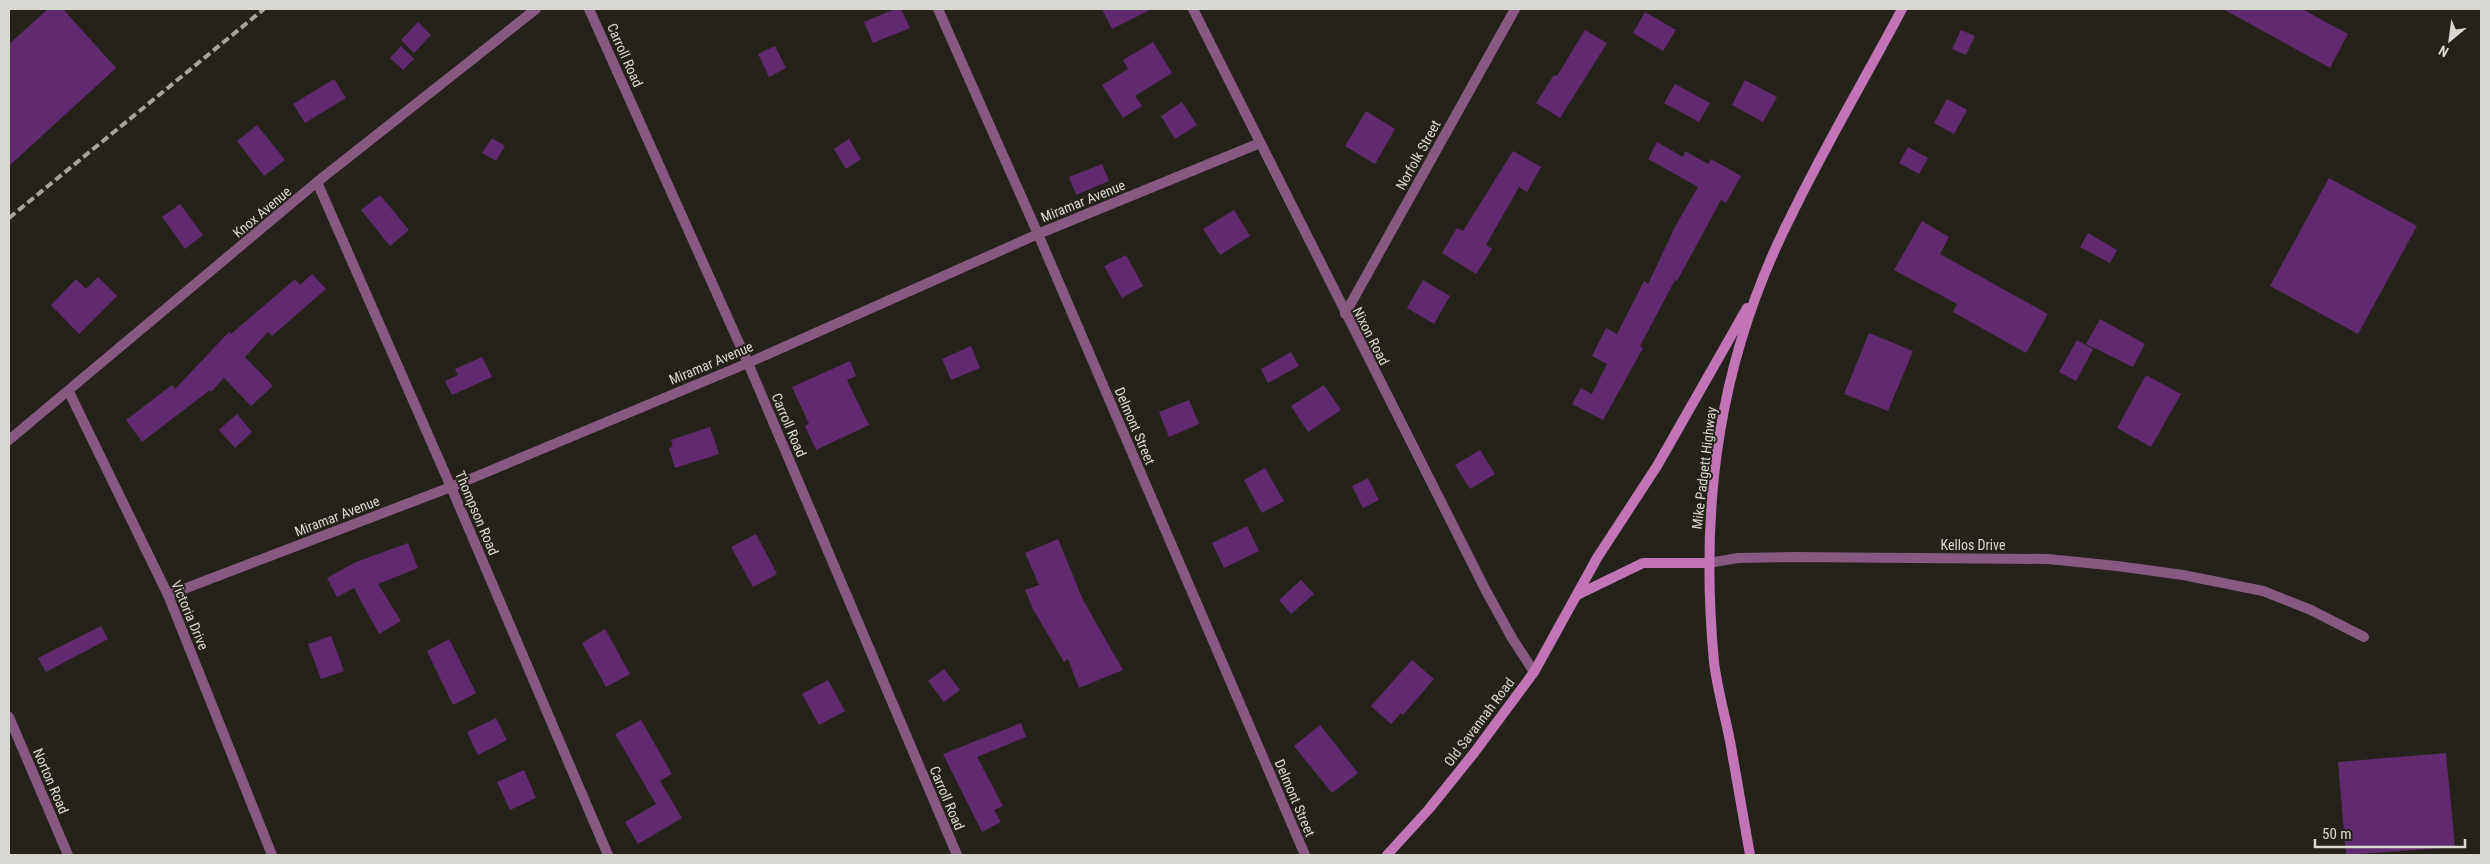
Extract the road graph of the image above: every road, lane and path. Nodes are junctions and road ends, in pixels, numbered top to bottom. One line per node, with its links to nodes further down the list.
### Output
1 (536, 9): 8 (street, Knox Avenue)
2 (589, 9): 12 (street, Carroll Road)
3 (938, 9): 9 (street, Delmont Street)
4 (1193, 9): 7 (street, Nixon Road)
5 (1514, 9): 11 (street, Norfolk Street)
6 (1902, 9): 10 (main road, Mike Padgett Highway)
7 (1260, 143): 9 (street, Miramar Avenue); 11 (street, Nixon Road)
8 (317, 182): 13 (street, Knox Avenue); 15 (street, Thompson Road)
9 (1038, 234): 12 (street, Miramar Avenue); 26 (street, Delmont Street)
10 (1760, 285): 16 (main road, Mike Padgett Highway); 17 (main road, Old Savannah Road)
11 (1345, 314): 20 (street, Nixon Road)
12 (748, 363): 15 (street, Miramar Avenue); 25 (street, Carroll Road)
13 (69, 392): 14 (street, Knox Avenue); 18 (street, Victoria Drive)
14 (9, 440)
15 (451, 487): 18 (street, Miramar Avenue); 24 (street, Thompson Road)
16 (1708, 563): 17 (main road, Kellos Drive); 19 (street, Kellos Drive); 28 (main road, Mike Padgett Highway)
17 (1577, 595): 20 (main road, Old Savannah Road)
18 (168, 596): 23 (street, Victoria Drive)
19 (2364, 637)
20 (1534, 672): 27 (main road, Old Savannah Road)
21 (9, 717): 22 (street, Norton Road)
22 (68, 855)
23 (272, 855)
24 (608, 855)
25 (957, 855)
26 (1304, 855)
27 (1387, 855)
28 (1750, 855)

